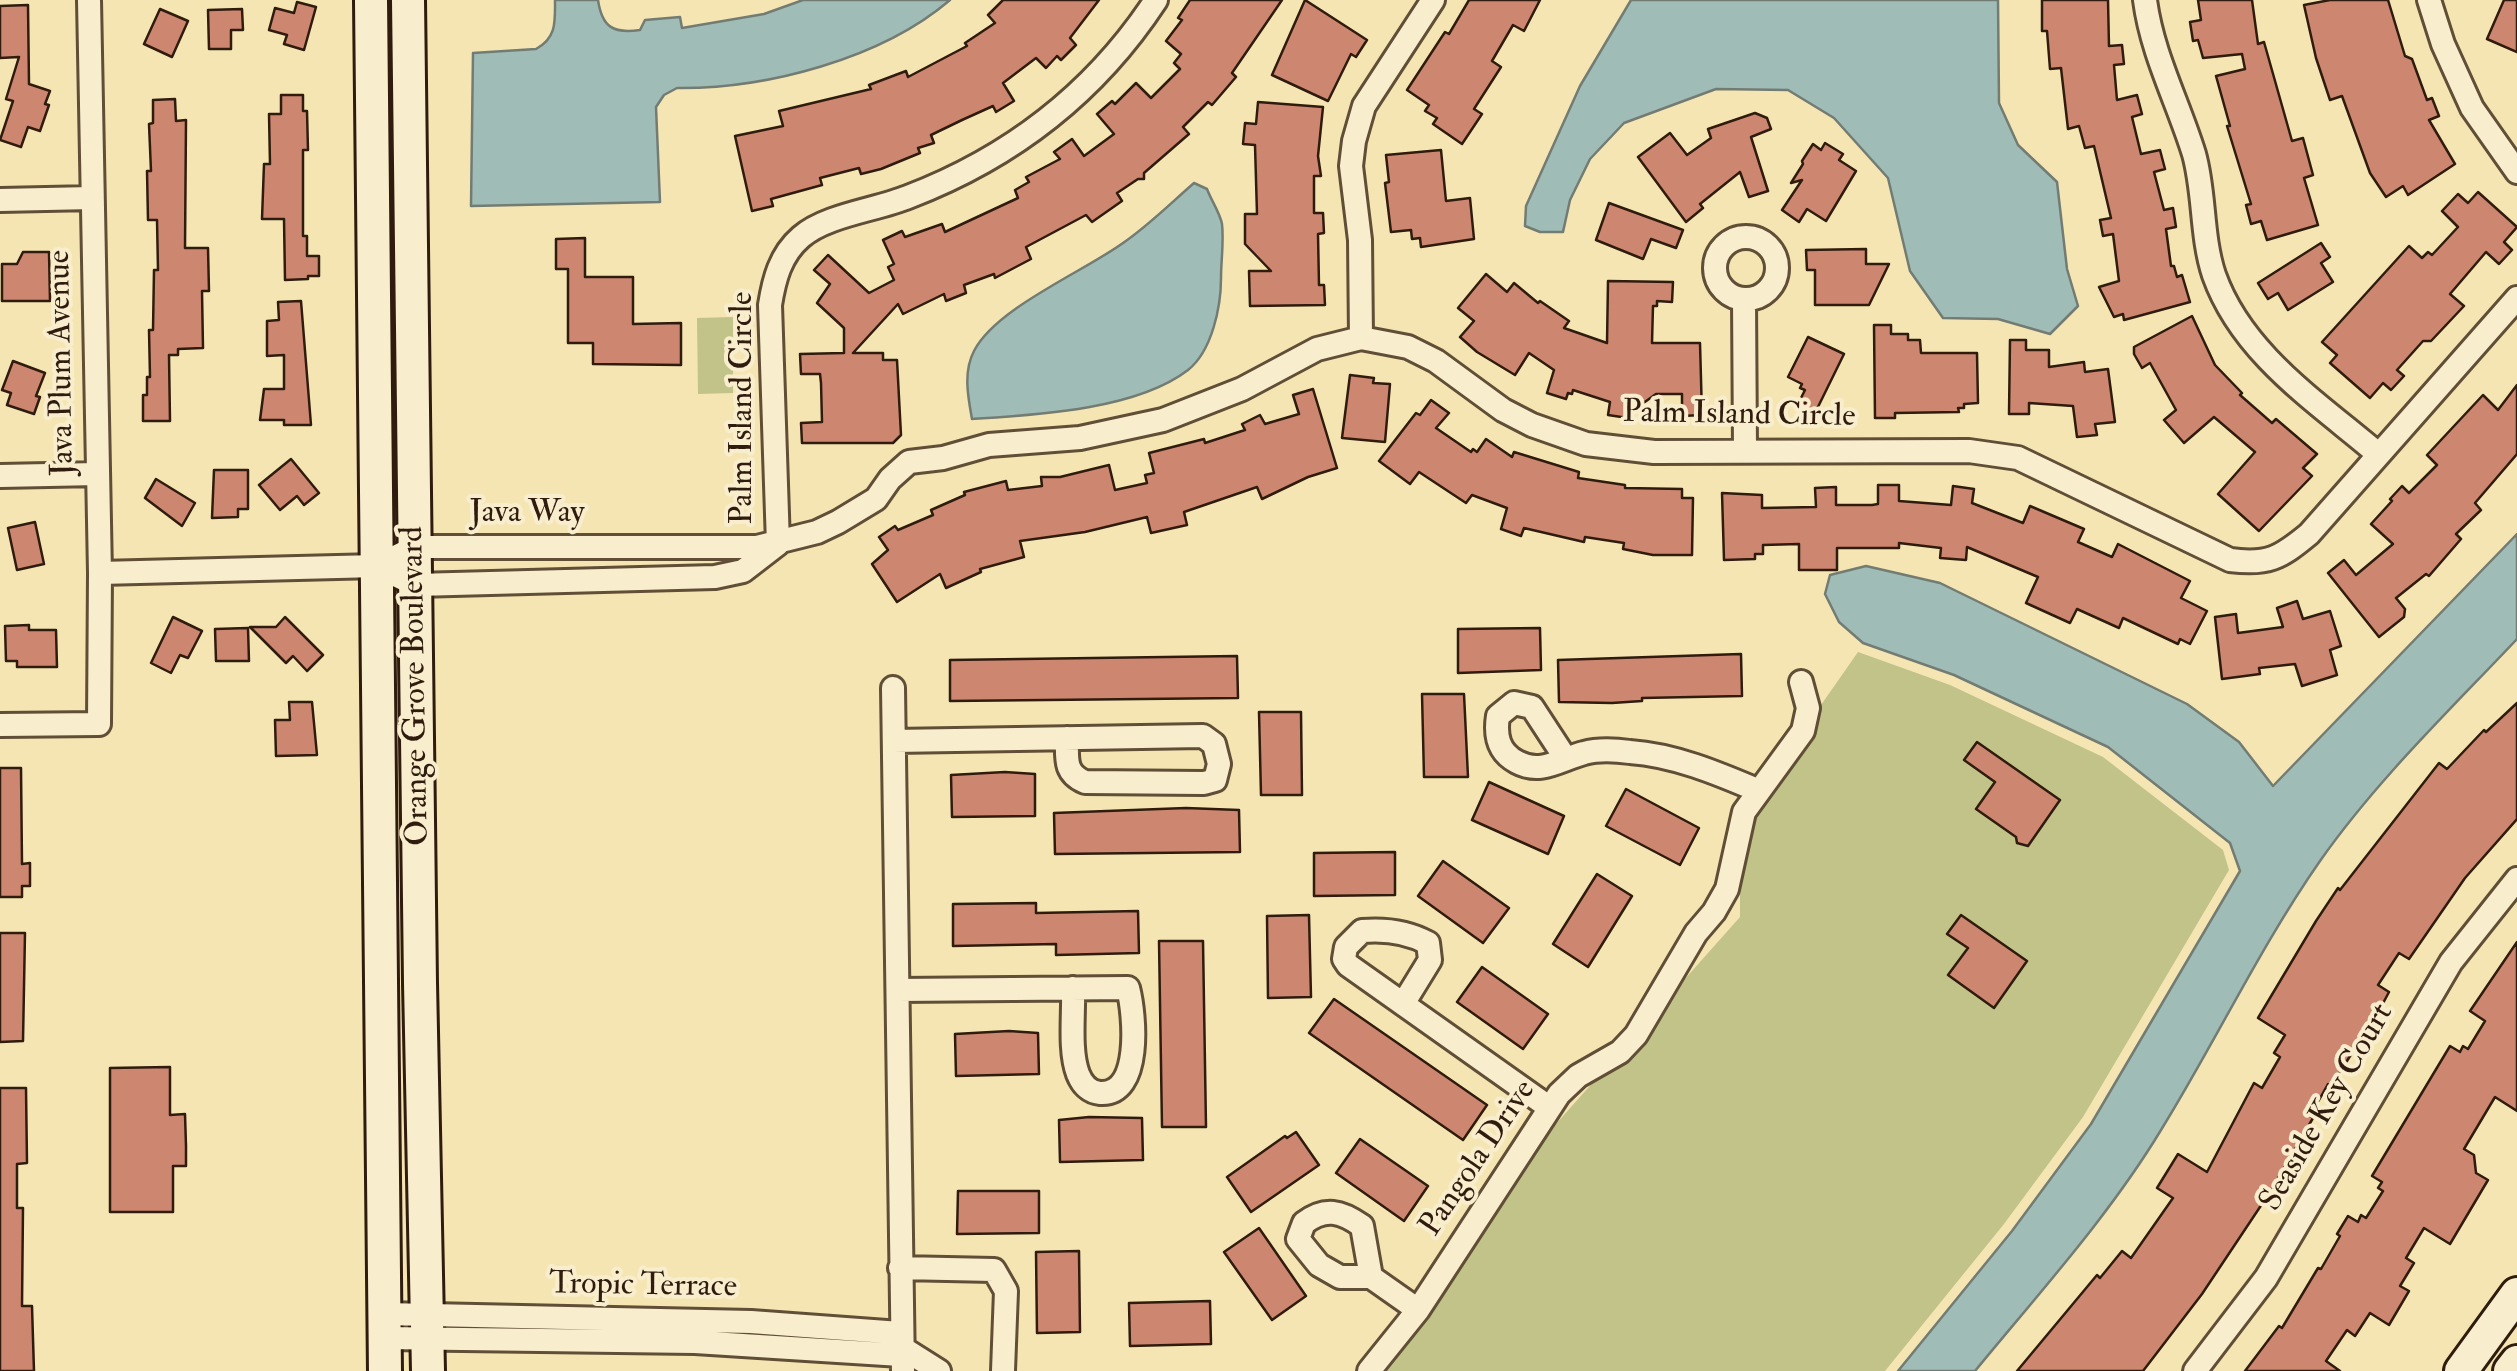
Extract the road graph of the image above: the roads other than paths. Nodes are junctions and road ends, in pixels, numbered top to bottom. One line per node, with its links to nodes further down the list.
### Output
1 (90, 0): 9 (street, Java Plum Avenue)
2 (371, 0): 20 (street, Orange Grove Boulevard)
3 (408, 0): 19 (street, Orange Grove Boulevard)
4 (1156, 0): 18 (street, Palm Island Circle)
5 (1433, 0): 13 (street)
6 (2146, 0): 15 (street)
7 (2429, 0): 8 (street)
8 (2517, 172)
9 (92, 198): 10 (street); 16 (street, Java Plum Avenue)
10 (0, 200)
11 (2517, 298): 15 (street, Palm Island Circle)
12 (1744, 300): 14 (street)
13 (1361, 338): 14 (street, Palm Island Circle); 18 (street, Palm Island Circle)
14 (1745, 450): 15 (street, Palm Island Circle)
15 (2378, 454)
16 (97, 474): 17 (street); 21 (street, Java Plum Avenue)
17 (0, 476)
18 (778, 544): 19 (street, Java Way); 22 (street, Palm Island Circle)
19 (415, 547): 20 (street, Java Way); 22 (street, Orange Grove Boulevard)
20 (377, 566): 21 (street, Java Way); 22 (street, Palm Island Circle); 39 (street, Orange Grove Boulevard)
21 (100, 573): 25 (street, Java Plum Avenue)
22 (416, 585): 40 (street, Orange Grove Boulevard)
23 (1801, 682): 29 (street, Pangola Drive)
24 (892, 688): 27 (street)
25 (0, 725)
26 (1067, 738): 26 (street); 27 (street)
27 (894, 742): 32 (street)
28 (1566, 759): 29 (street)
29 (1757, 790): 34 (street, Pangola Drive)
30 (2517, 879): 47 (street, Seaside Key Court)
31 (1073, 988): 31 (street); 32 (street)
32 (898, 990): 35 (street)
33 (1402, 1004): 34 (street)
34 (1550, 1108): 38 (street, Pangola Drive)
35 (900, 1268): 41 (street); 45 (street)
36 (1372, 1277): 38 (street)
37 (2517, 1294): 48 (street)
38 (1418, 1310): 46 (street, Pangola Drive)
39 (384, 1326): 40 (street, Tropic Terrace); 43 (street, Orange Grove Boulevard)
40 (428, 1341): 41 (street, Tropic Terrace)
41 (901, 1352): 44 (street)
42 (2517, 1362): 49 (street)
43 (385, 1371)
44 (939, 1371)
45 (1003, 1371)
46 (1369, 1371)
47 (2196, 1371)
48 (2461, 1371)
49 (2510, 1371)

